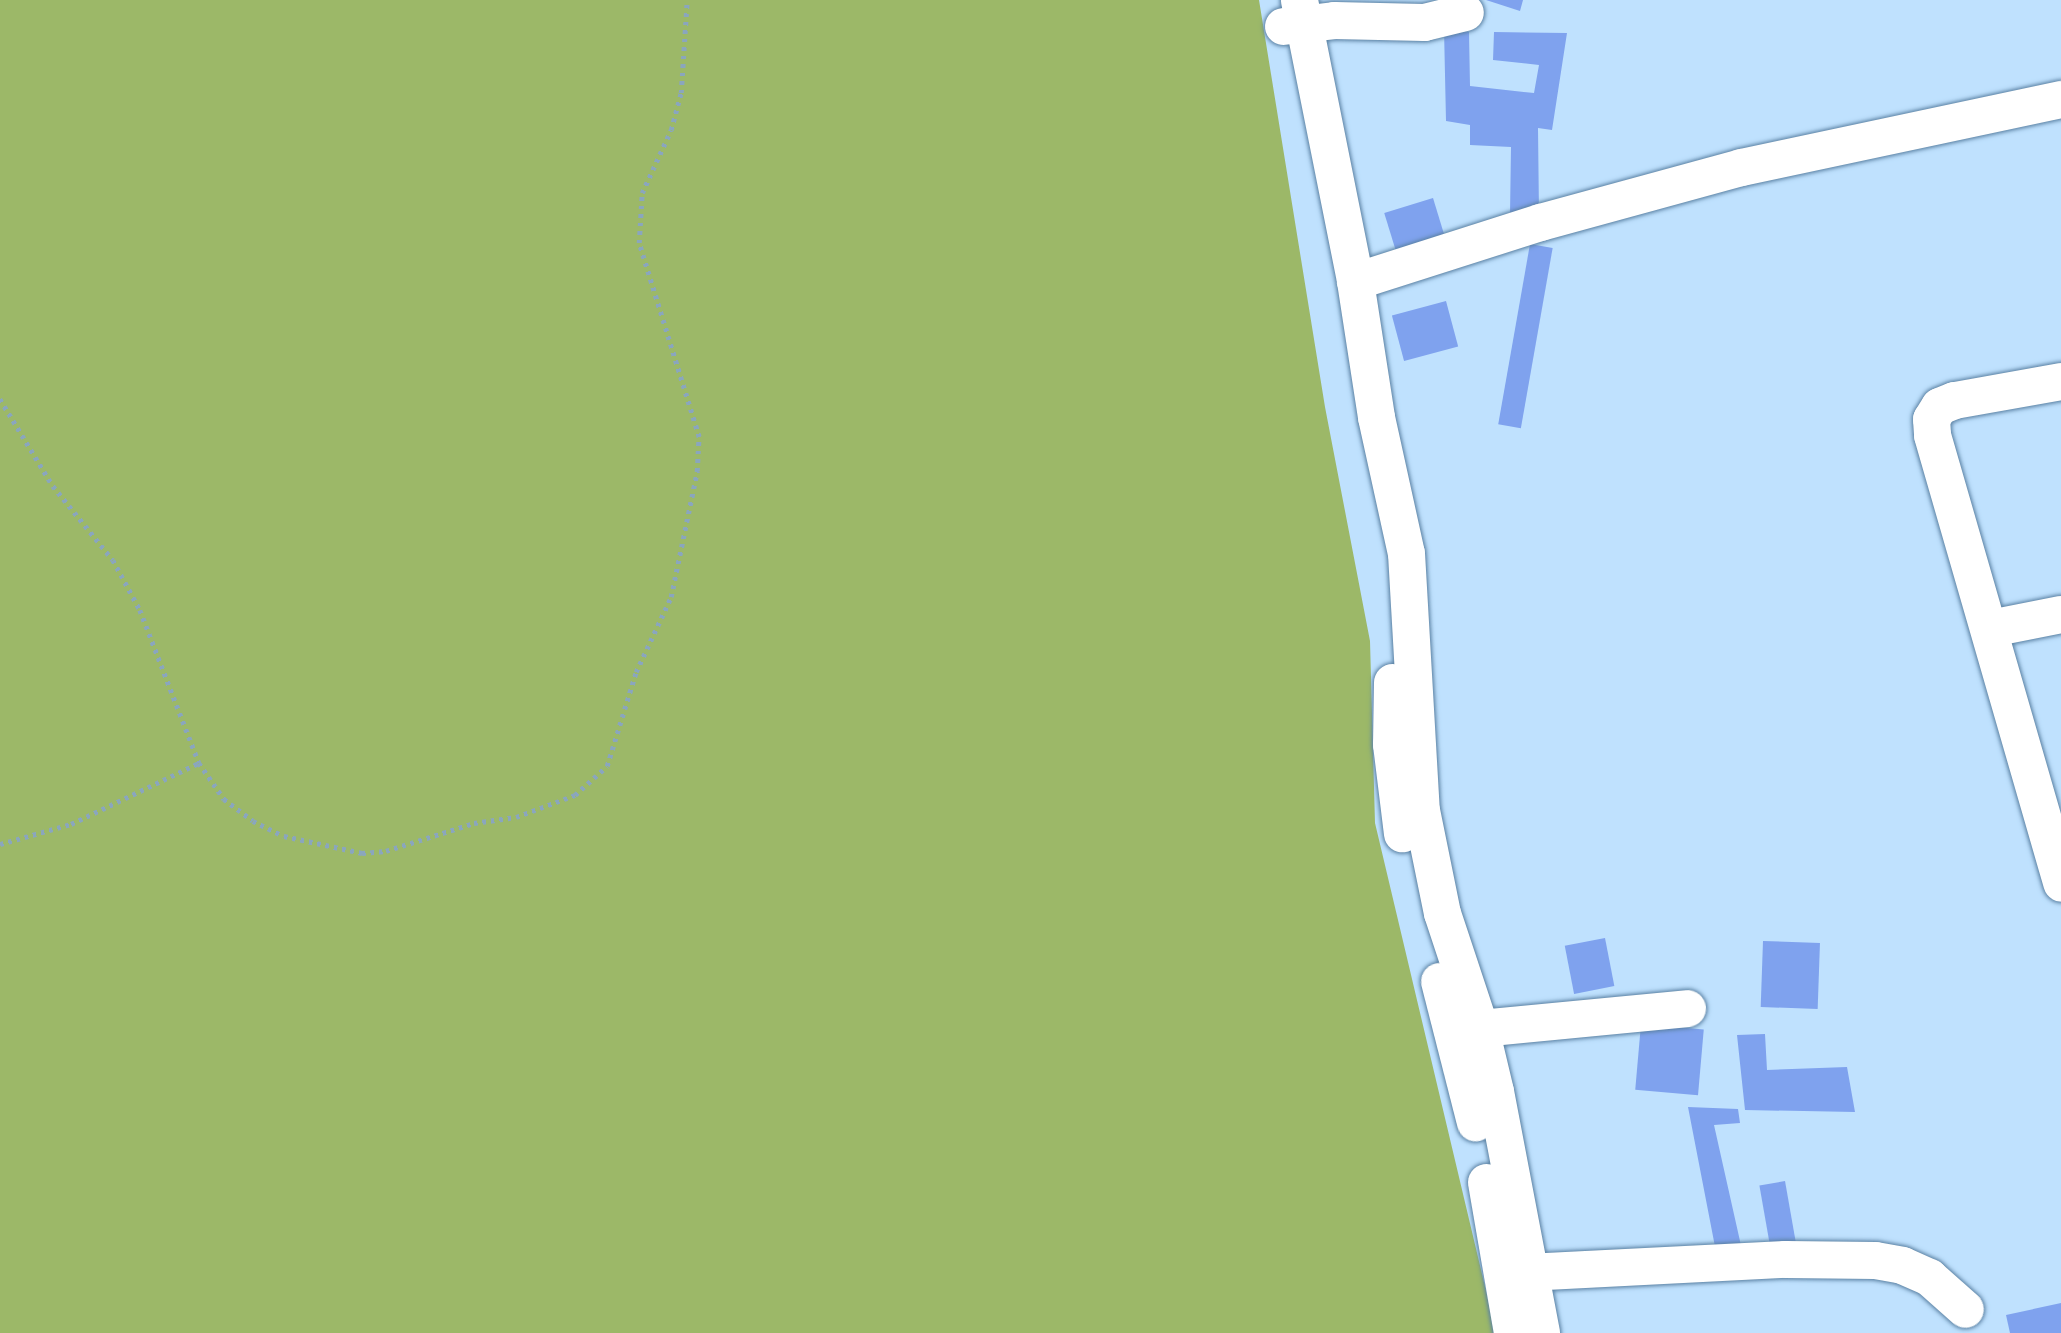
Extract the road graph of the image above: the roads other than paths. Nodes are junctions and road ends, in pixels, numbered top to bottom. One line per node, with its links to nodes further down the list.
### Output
1 (1291, 12): 2 (street); 4 (street); 12 (street)
2 (1465, 12)
3 (2061, 99): 4 (street)
4 (1355, 281): 11 (street)
5 (2061, 381): 7 (street)
6 (2061, 614): 7 (street)
7 (1990, 628): 8 (street)
8 (2053, 834): 9 (street)
9 (2061, 883)
10 (1687, 1008): 11 (street)
11 (1480, 1028): 12 (street)
12 (1517, 1272): 13 (street); 14 (street); 15 (street)
13 (1965, 1309)
14 (1511, 1333)
15 (1541, 1333)

